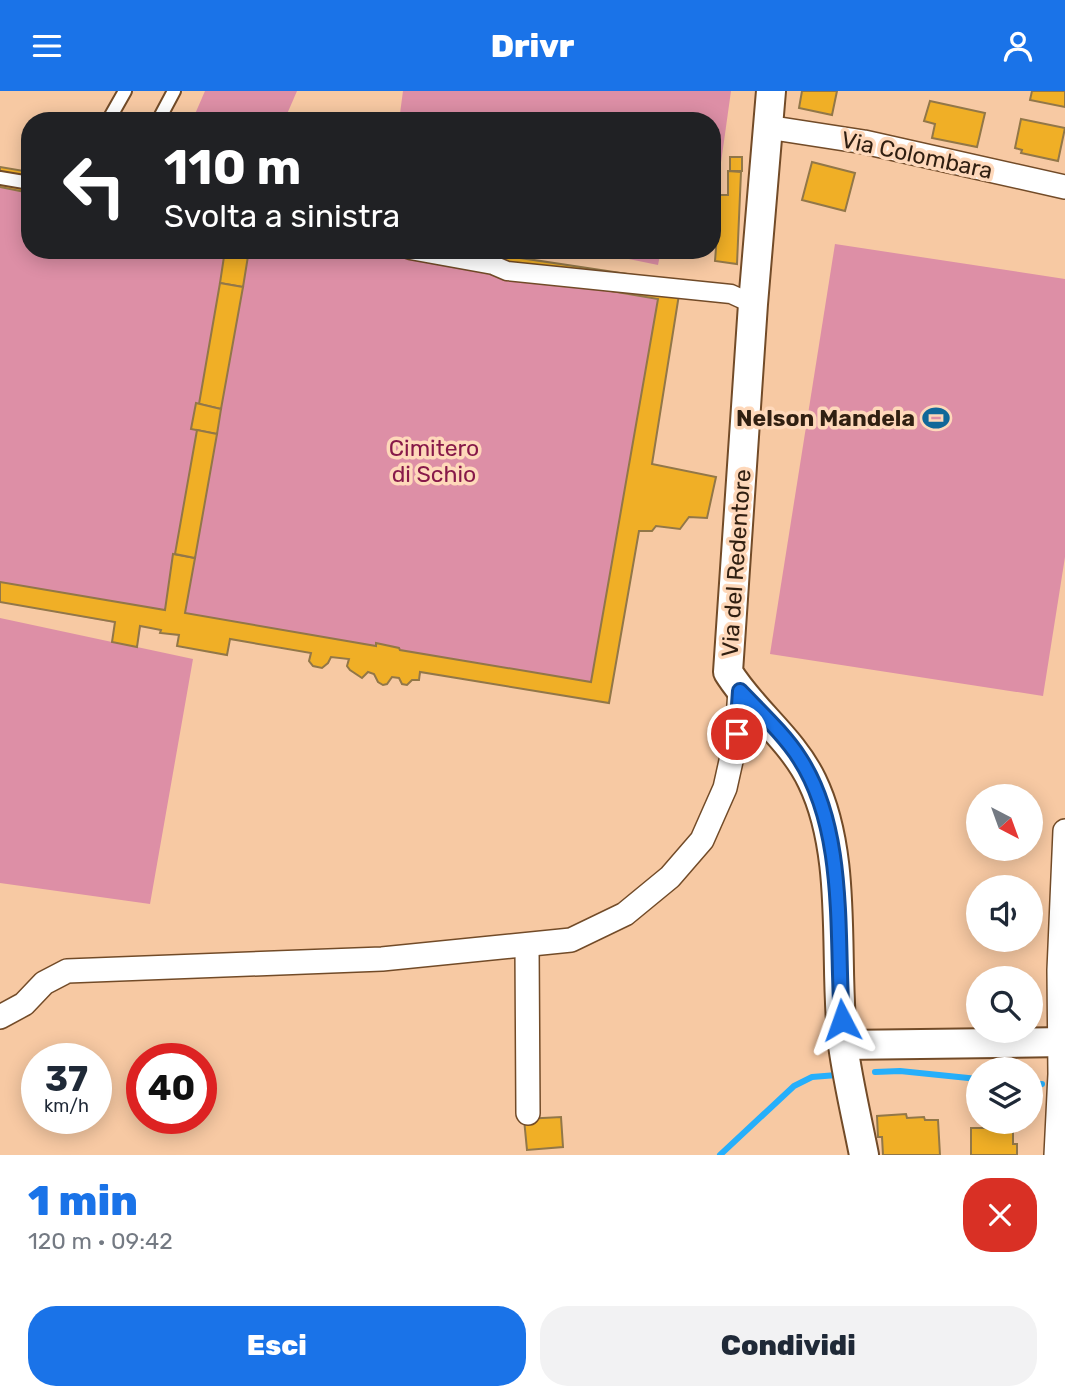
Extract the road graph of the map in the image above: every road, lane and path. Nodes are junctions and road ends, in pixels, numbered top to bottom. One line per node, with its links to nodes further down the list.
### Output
1 (125, 91): 4 (lane)
2 (174, 91): 5 (lane)
3 (771, 91): 6 (street, Via del Redentore)
4 (113, 112)
5 (163, 112)
6 (767, 127): 9 (street, Via Colombara); 11 (street, Via del Redentore)
7 (0, 178): 8 (lane)
8 (21, 182)
9 (1065, 187)
10 (460, 259): 11 (street)
11 (753, 304): 12 (street, Via del Redentore)
12 (740, 691): 14 (street); 18 (street, Via del Redentore)
13 (1065, 831): 15 (street)
14 (527, 945): 16 (street); 19 (street)
15 (1062, 979): 17 (street)
16 (0, 1017)
17 (1062, 1042): 18 (street); 21 (street)
18 (845, 1055): 20 (street, Via del Redentore)
19 (528, 1113)
20 (864, 1155)
21 (1056, 1155)

